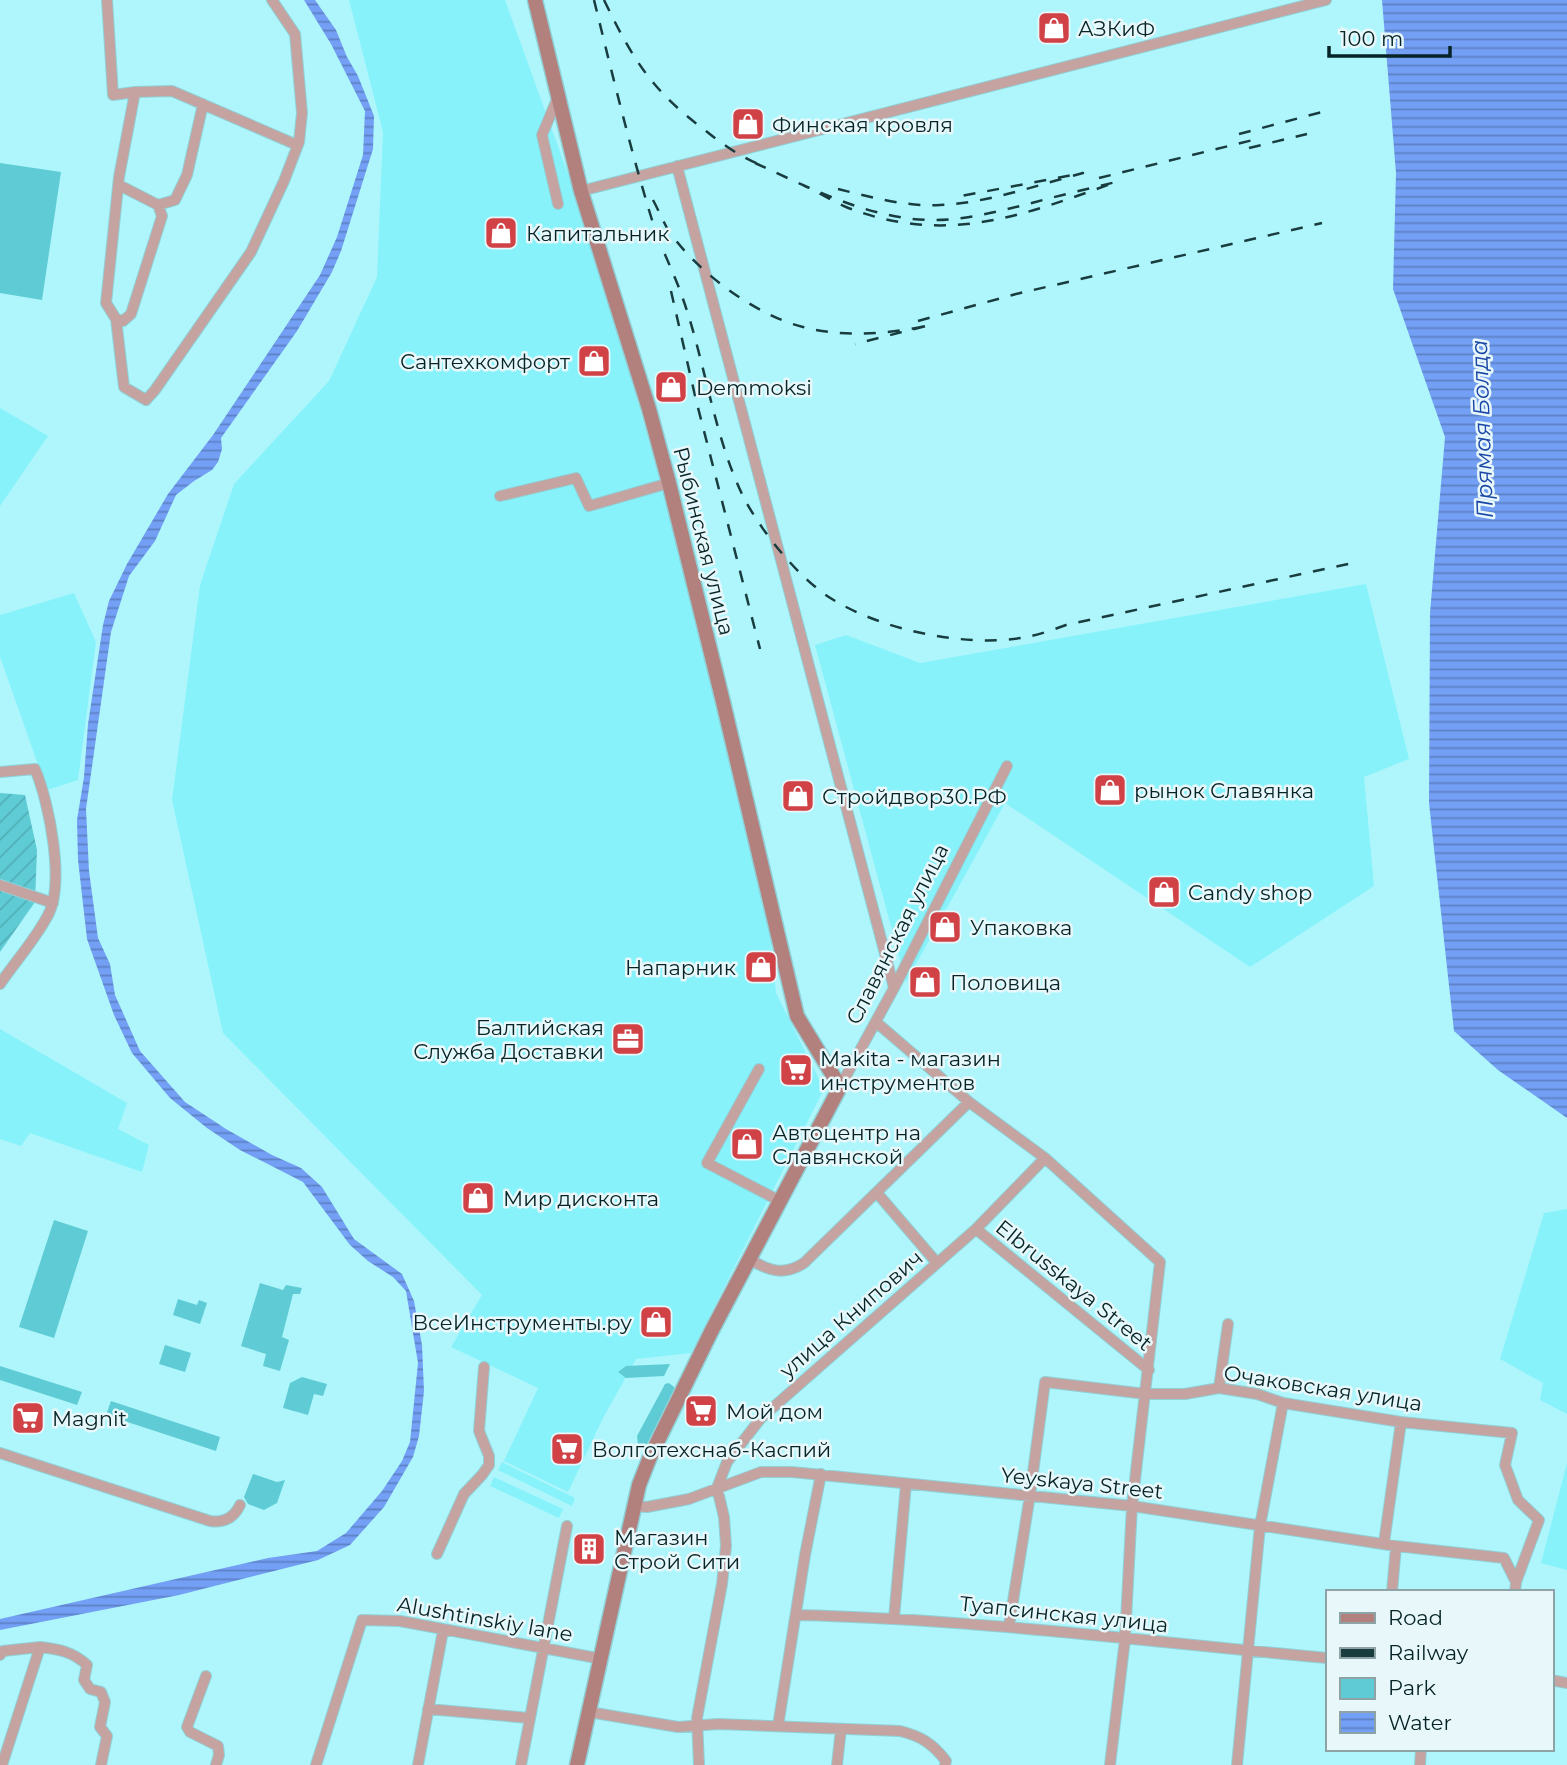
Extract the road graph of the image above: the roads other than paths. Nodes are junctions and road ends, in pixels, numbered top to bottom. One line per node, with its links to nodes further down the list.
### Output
1 (107, 0): 5 (street)
2 (272, 0): 8 (street)
3 (535, 0): 6 (main road, Рыбинская улица)
4 (1326, 0): 9 (street)
5 (135, 92): 7 (street); 10 (street)
6 (558, 97): 11 (main road, Рыбинская улица); 12 (street)
7 (202, 104): 8 (street); 13 (street)
8 (298, 145): 14 (street)
9 (677, 166): 11 (street); 22 (street)
10 (119, 185): 13 (street); 14 (street)
11 (581, 191): 15 (main road, Рыбинская улица)
12 (558, 204)
13 (158, 205): 14 (street)
14 (116, 319)
15 (669, 483): 16 (street); 25 (main road, Рыбинская улица)
16 (500, 496)
17 (1007, 766): 22 (street, Славянская улица)
18 (0, 772): 20 (street)
19 (0, 885): 20 (street)
20 (54, 903): 21 (street)
21 (0, 984)
22 (894, 988): 23 (street, Славянская улица)
23 (876, 1022): 25 (street, Славянская улица); 26 (street)
24 (759, 1069): 29 (street)
25 (840, 1087): 29 (main road, Славянская улица)
26 (969, 1102): 27 (street); 28 (street)
27 (1045, 1158): 30 (street, улица Книпович); 35 (street)
28 (877, 1193): 31 (street); 32 (street)
29 (780, 1201): 31 (main road, Славянская улица)
30 (976, 1229): 32 (street, улица Книпович); 35 (street, Elbrusskaya Street)
31 (749, 1259): 46 (main road, Славянская улица)
32 (937, 1263): 43 (street, улица Книпович)
33 (1228, 1324): 36 (street)
34 (484, 1367): 52 (street)
35 (1149, 1370): 37 (street)
36 (1219, 1388): 37 (street, Очаковская улица); 38 (street, Очаковская улица)
37 (1146, 1394): 44 (street, Очаковская улица); 47 (street)
38 (1283, 1403): 39 (street, Очаковская улица); 49 (street)
39 (1401, 1422): 50 (street); 53 (street, Очаковская улица)
40 (0, 1453): 45 (street)
41 (821, 1474): 42 (street, Yeyskaya Street); 43 (street, Yeyskaya Street); 55 (street)
42 (906, 1485): 44 (street, Yeyskaya Street); 56 (street)
43 (717, 1488): 46 (street, Yeyskaya Street); 71 (street)
44 (1030, 1495): 47 (street, Yeyskaya Street); 57 (street)
45 (240, 1505)
46 (633, 1506): 65 (main road, Славянская улица)
47 (1132, 1506): 49 (street, Yeyskaya Street); 59 (street)
48 (567, 1526): 61 (street)
49 (1260, 1526): 50 (street, Yeyskaya Street); 62 (street)
50 (1384, 1543): 51 (street, Yeyskaya Street)
51 (1396, 1546): 53 (street, Yeyskaya Street); 54 (street)
52 (437, 1554)
53 (1516, 1587)
54 (1392, 1590)
55 (796, 1615): 56 (street, Туапсинская улица); 70 (street)
56 (894, 1618): 57 (street, Туапсинская улица)
57 (1009, 1626): 59 (street, Туапсинская улица)
58 (443, 1631): 61 (street, Alushtinskiy lane); 67 (street); 76 (street, Alushtinskiy lane)
59 (1125, 1639): 62 (street, Туапсинская улица); 83 (street)
60 (40, 1647): 63 (street); 73 (street); 74 (street)
61 (545, 1649): 65 (street, Alushtinskiy lane); 69 (street)
62 (1248, 1651): 64 (street, Туапсинская улица); 84 (street)
63 (0, 1655)
64 (1326, 1658)
65 (602, 1659): 68 (main road, Славянская улица)
66 (206, 1676): 75 (street)
67 (428, 1709): 69 (street); 77 (street)
68 (589, 1712): 71 (street); 79 (main road, Славянская улица)
69 (529, 1718): 78 (street)
70 (778, 1726): 71 (street); 72 (street)
71 (697, 1727): 80 (street)
72 (841, 1729): 81 (street); 82 (street)
73 (2, 1765)
74 (100, 1765)
75 (216, 1765)
76 (316, 1765)
77 (418, 1765)
78 (521, 1765)
79 (577, 1765)
80 (699, 1765)
81 (837, 1765)
82 (945, 1765)
83 (1110, 1765)
84 (1237, 1765)

